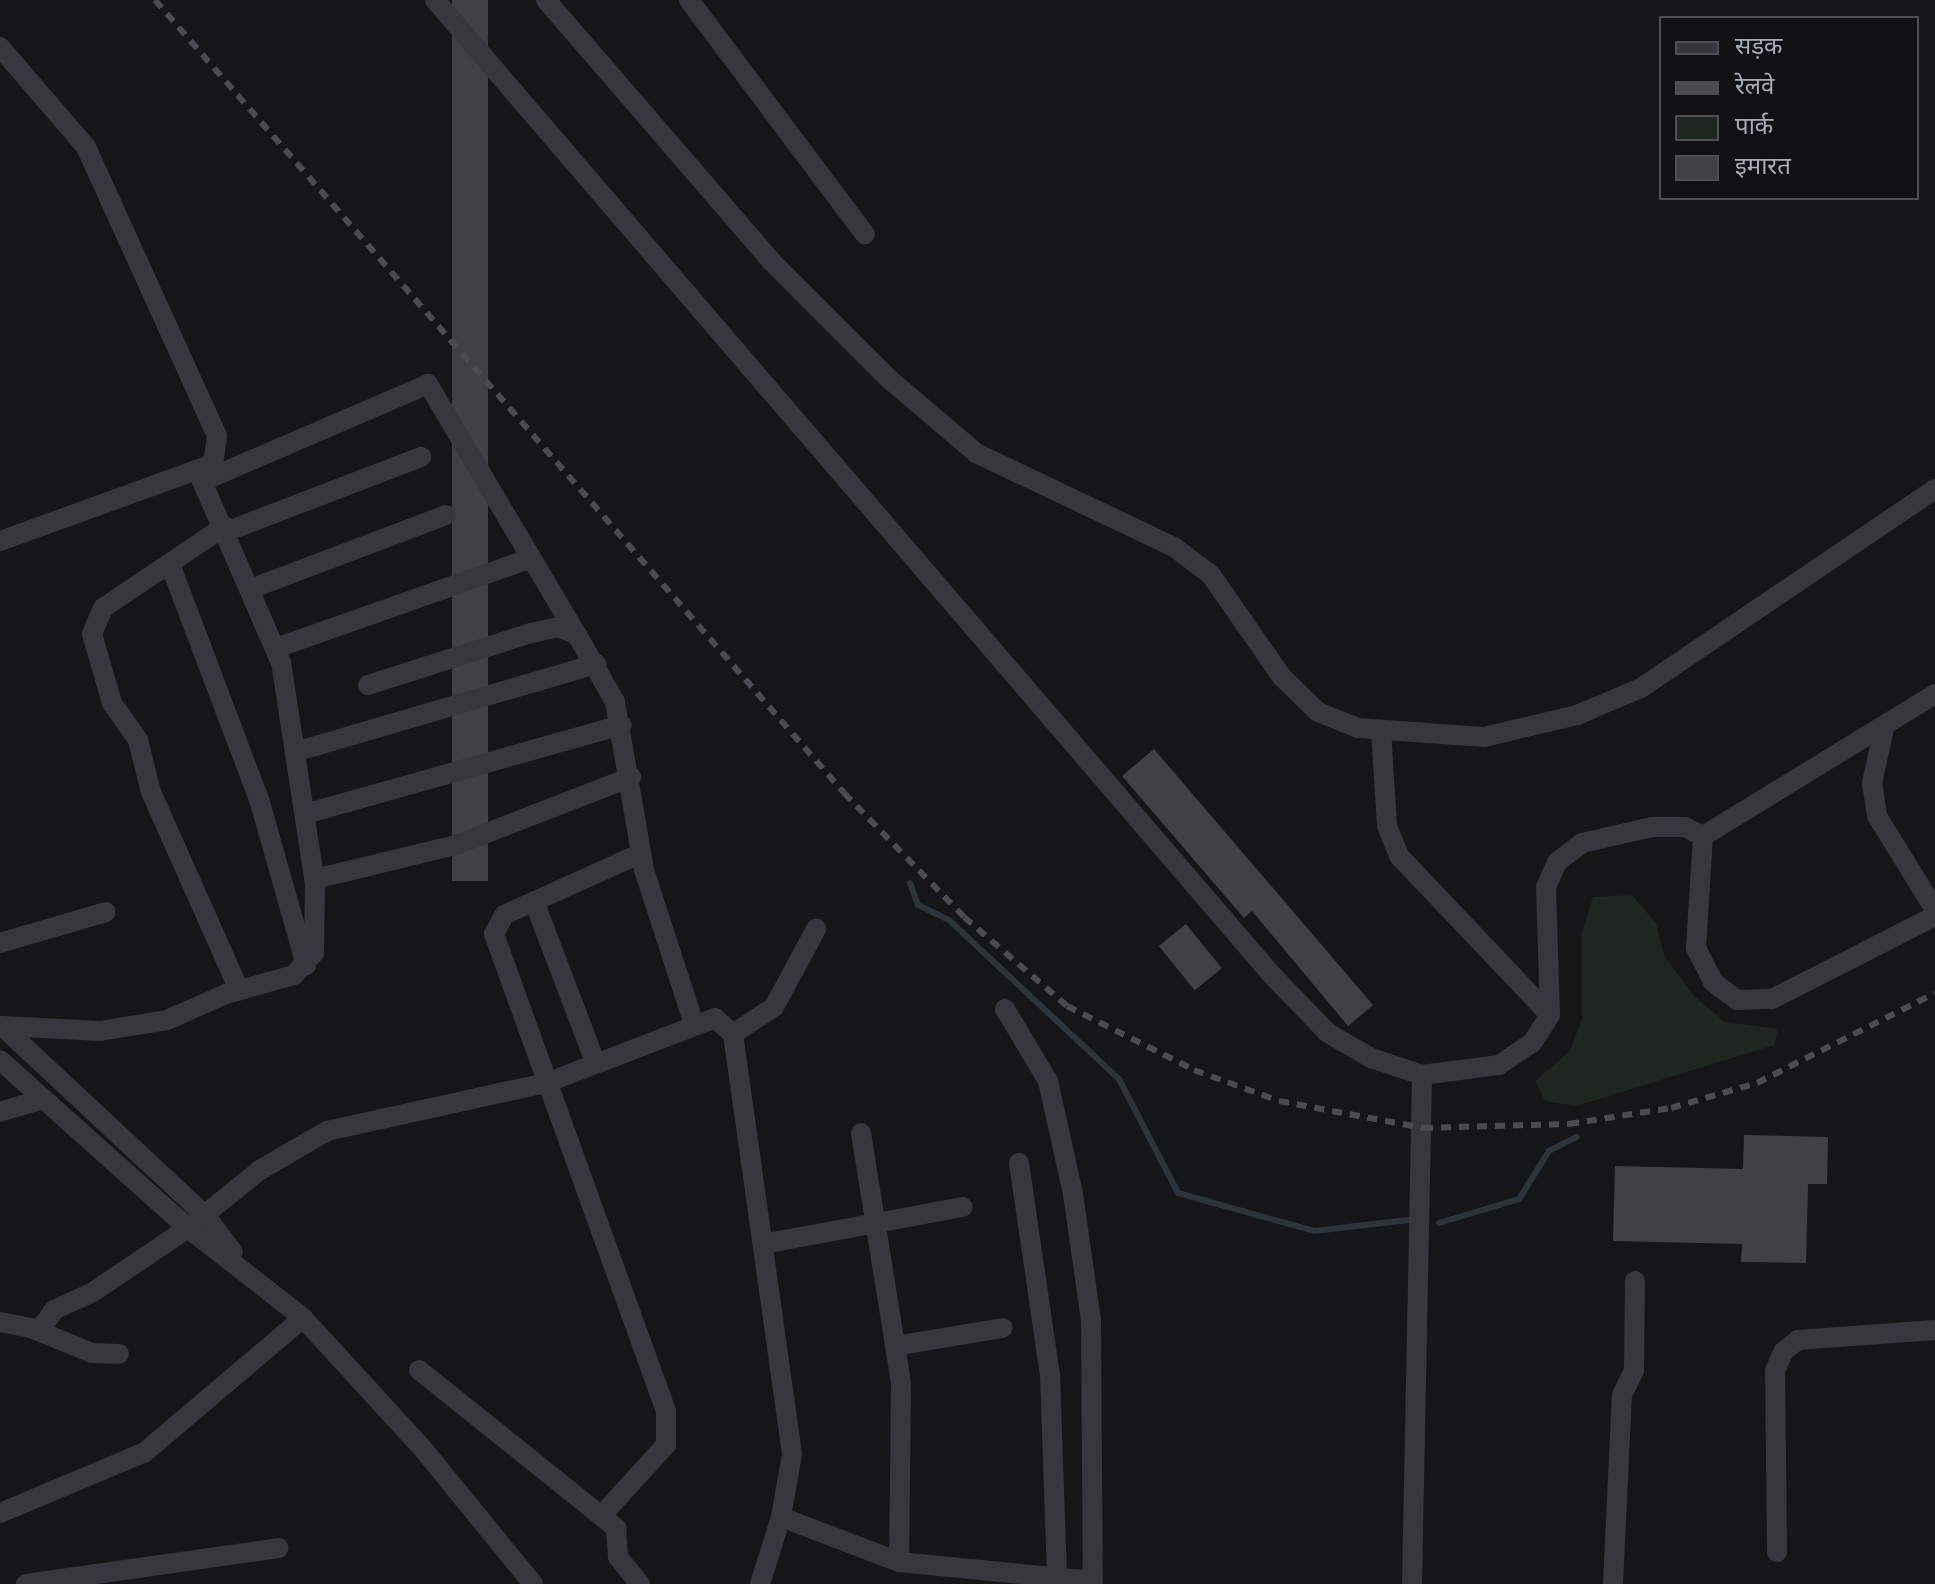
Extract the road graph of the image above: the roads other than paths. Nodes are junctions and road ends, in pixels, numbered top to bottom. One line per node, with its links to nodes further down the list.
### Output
1 (435, 0): 44 (street)
2 (546, 0): 22 (street)
3 (689, 0): 5 (street)
4 (0, 47): 7 (street)
5 (865, 234)
6 (421, 457): 10 (street)
7 (200, 475): 10 (street); 11 (street); 12 (street)
8 (1935, 489): 22 (street)
9 (446, 515): 14 (street)
10 (226, 528): 13 (street); 14 (street)
11 (0, 541)
12 (531, 558): 15 (street); 16 (street)
13 (170, 564): 35 (street); 36 (street)
14 (253, 588): 16 (street)
15 (577, 635): 17 (street); 18 (street)
16 (276, 648): 23 (street)
17 (596, 664): 20 (street); 23 (street)
18 (368, 685)
19 (1935, 694): 21 (street)
20 (622, 725): 24 (street); 25 (street)
21 (1884, 728): 26 (street); 30 (street)
22 (1381, 730): 38 (street)
23 (295, 752): 25 (street)
24 (631, 777): 27 (street); 28 (street)
25 (305, 814): 28 (street)
26 (1703, 836): 32 (street); 38 (street)
27 (641, 853): 29 (street); 39 (street)
28 (315, 879): 35 (street)
29 (534, 901): 43 (street); 45 (street)
30 (1935, 910)
31 (106, 912): 34 (street)
32 (1935, 916)
33 (816, 929): 41 (street)
34 (0, 943)
35 (306, 965): 36 (street)
36 (239, 990): 40 (street)
37 (1005, 1009): 72 (street)
38 (1550, 1015): 44 (street)
39 (694, 1024): 41 (street); 43 (street)
40 (1, 1026): 51 (street)
41 (733, 1034): 54 (street)
42 (0, 1060): 46 (street)
43 (595, 1062): 45 (street)
44 (1422, 1075): 77 (street)
45 (546, 1083): 51 (street); 66 (street)
46 (40, 1100): 47 (street); 52 (street)
47 (0, 1112)
48 (861, 1133): 53 (street)
49 (1019, 1163): 71 (street)
50 (963, 1207): 53 (street)
51 (205, 1215): 52 (street); 55 (street)
52 (188, 1228): 55 (street); 61 (street)
53 (876, 1228): 54 (street); 62 (street)
54 (763, 1244): 67 (street)
55 (245, 1268): 57 (street)
56 (1635, 1281): 78 (street)
57 (303, 1318): 65 (street); 74 (street)
58 (0, 1322): 61 (street)
59 (1002, 1328): 62 (street)
60 (1935, 1330): 69 (street)
61 (39, 1331): 63 (street)
62 (895, 1346): 70 (street)
63 (119, 1354)
64 (419, 1370): 66 (street)
65 (0, 1513)
66 (602, 1515): 75 (street)
67 (781, 1517): 70 (street); 76 (street)
68 (278, 1548): 73 (street)
69 (1777, 1552)
70 (899, 1562): 71 (street)
71 (1057, 1577): 72 (street)
72 (1093, 1582)
73 (26, 1584)
74 (533, 1584)
75 (640, 1584)
76 (760, 1584)
77 (1412, 1584)
78 (1613, 1584)

